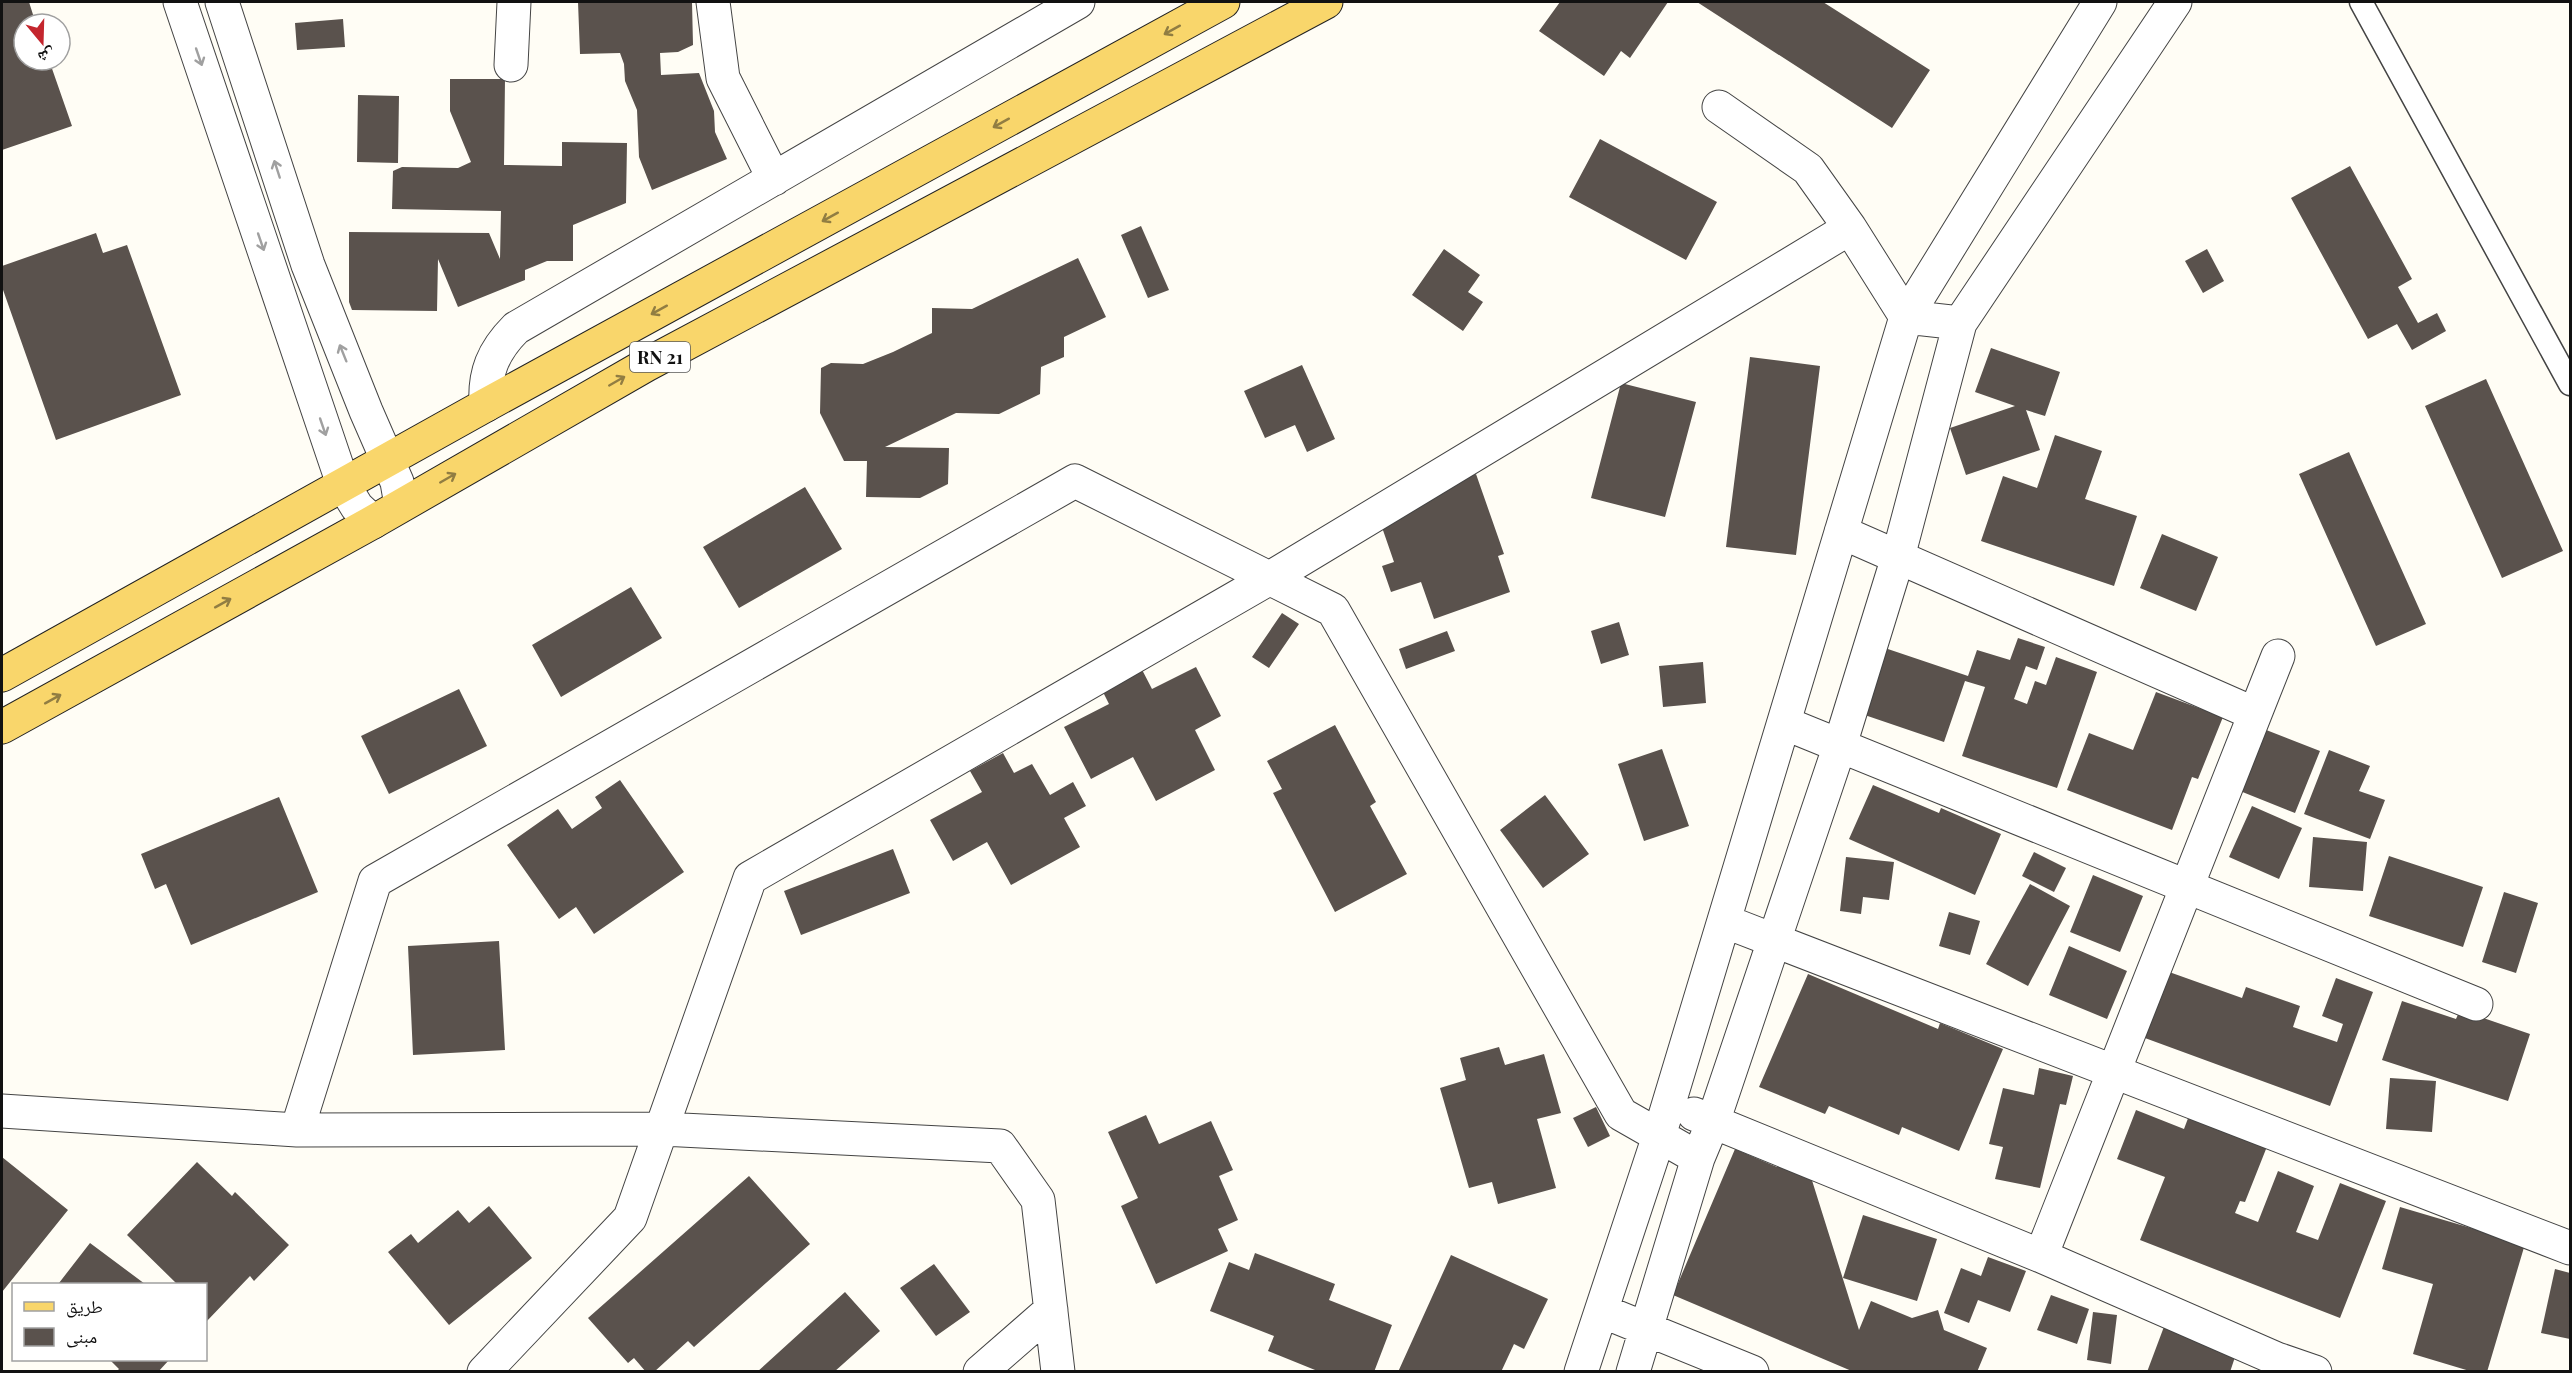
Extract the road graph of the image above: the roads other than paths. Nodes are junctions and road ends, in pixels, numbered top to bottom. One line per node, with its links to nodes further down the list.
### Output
1 (180, 2): 20 (street, one-way to 20)
2 (222, 2): 19 (street, one-way to 2)
3 (514, 2): 11 (street)
4 (713, 2): 13 (street)
5 (1078, 2): 13 (street)
6 (1223, 2): 18 (main road, RN 21, one-way to 18)
7 (1326, 2): 21 (main road, RN 21, one-way to 7)
8 (2100, 2): 15 (street)
9 (2175, 2): 16 (street)
10 (2361, 2): 17 (lane)
11 (512, 65)
12 (1719, 107): 14 (street)
13 (774, 179): 18 (street)
14 (1850, 228): 15 (street); 25 (street)
15 (1906, 317): 16 (street); 23 (street)
16 (1960, 323): 24 (street)
17 (2571, 384)
18 (486, 405): 19 (main road, RN 21)
19 (388, 460): 20 (main road, RN 21); 21 (street)
20 (343, 484): 22 (street); 27 (main road, RN 21)
21 (401, 505): 22 (main road, RN 21)
22 (373, 522): 30 (main road, RN 21, one-way to 22)
23 (1841, 532): 24 (street); 29 (street)
24 (1898, 557): 28 (street); 31 (street)
25 (1270, 578): 40 (street); 41 (street); 42 (street)
26 (2278, 656): 28 (street)
27 (2, 675)
28 (2255, 714): 32 (street)
29 (1784, 723): 31 (street); 33 (street)
30 (2, 727)
31 (1840, 745): 32 (street); 34 (street)
32 (2187, 886): 35 (street); 36 (street)
33 (1724, 921): 34 (street); 37 (street)
34 (1774, 940): 36 (street); 39 (street)
35 (2476, 1005)
36 (2114, 1071): 44 (street); 45 (street)
37 (1669, 1104): 39 (street); 42 (street)
38 (2, 1111): 41 (street)
39 (1713, 1122): 43 (street); 45 (street)
40 (662, 1129): 41 (street); 46 (street); 50 (street)
41 (297, 1130)
42 (1659, 1137): 43 (street); 47 (street)
43 (1698, 1158): 48 (street)
44 (2571, 1248)
45 (2041, 1256): 49 (street)
46 (1051, 1310): 51 (street); 52 (street)
47 (1602, 1311): 48 (street); 53 (street)
48 (1646, 1329): 54 (street); 55 (street)
49 (2274, 1365): 56 (street)
50 (484, 1371)
51 (980, 1371)
52 (1058, 1371)
53 (1581, 1371)
54 (1633, 1371)
55 (1752, 1371)
56 (2315, 1371)

